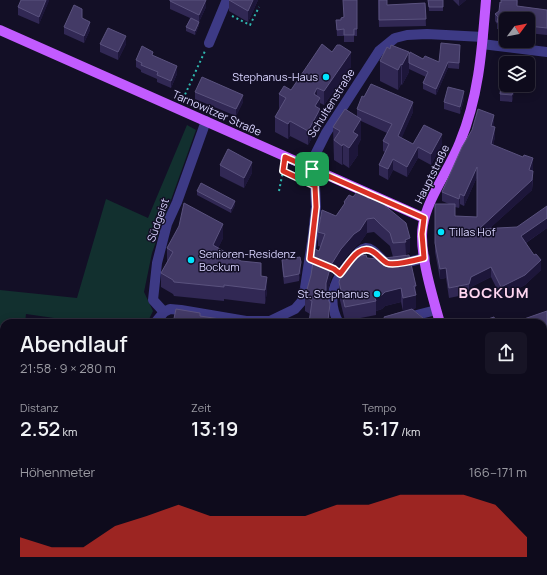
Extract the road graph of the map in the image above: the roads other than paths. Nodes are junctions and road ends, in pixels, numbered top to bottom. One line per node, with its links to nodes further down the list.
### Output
1 (486, 0): 4 (main road, Hauptstraße)
2 (225, 1): 5 (street)
3 (0, 30): 7 (main road, Tarnowitzer Straße)
4 (482, 40): 6 (street, Schultenstraße); 8 (street, Schultenstraße); 9 (main road, Hauptstraße)
5 (209, 42)
6 (547, 52)
7 (206, 122): 8 (main road, Tarnowitzer Straße); 12 (street, Südgeist)
8 (312, 169): 9 (main road, Tarnowitzer Straße); 15 (street, Schultenstraße)
9 (424, 218): 10 (main road, Hauptstraße)
10 (424, 258): 11 (main road, Hauptstraße); 16 (street)
11 (436, 310): 17 (street); 18 (main road, Hauptstraße)
12 (164, 312): 13 (street); 14 (street, Schultenstraße)
13 (159, 319)
14 (234, 319)
15 (272, 319)
16 (337, 319)
17 (401, 319)
18 (439, 319)

